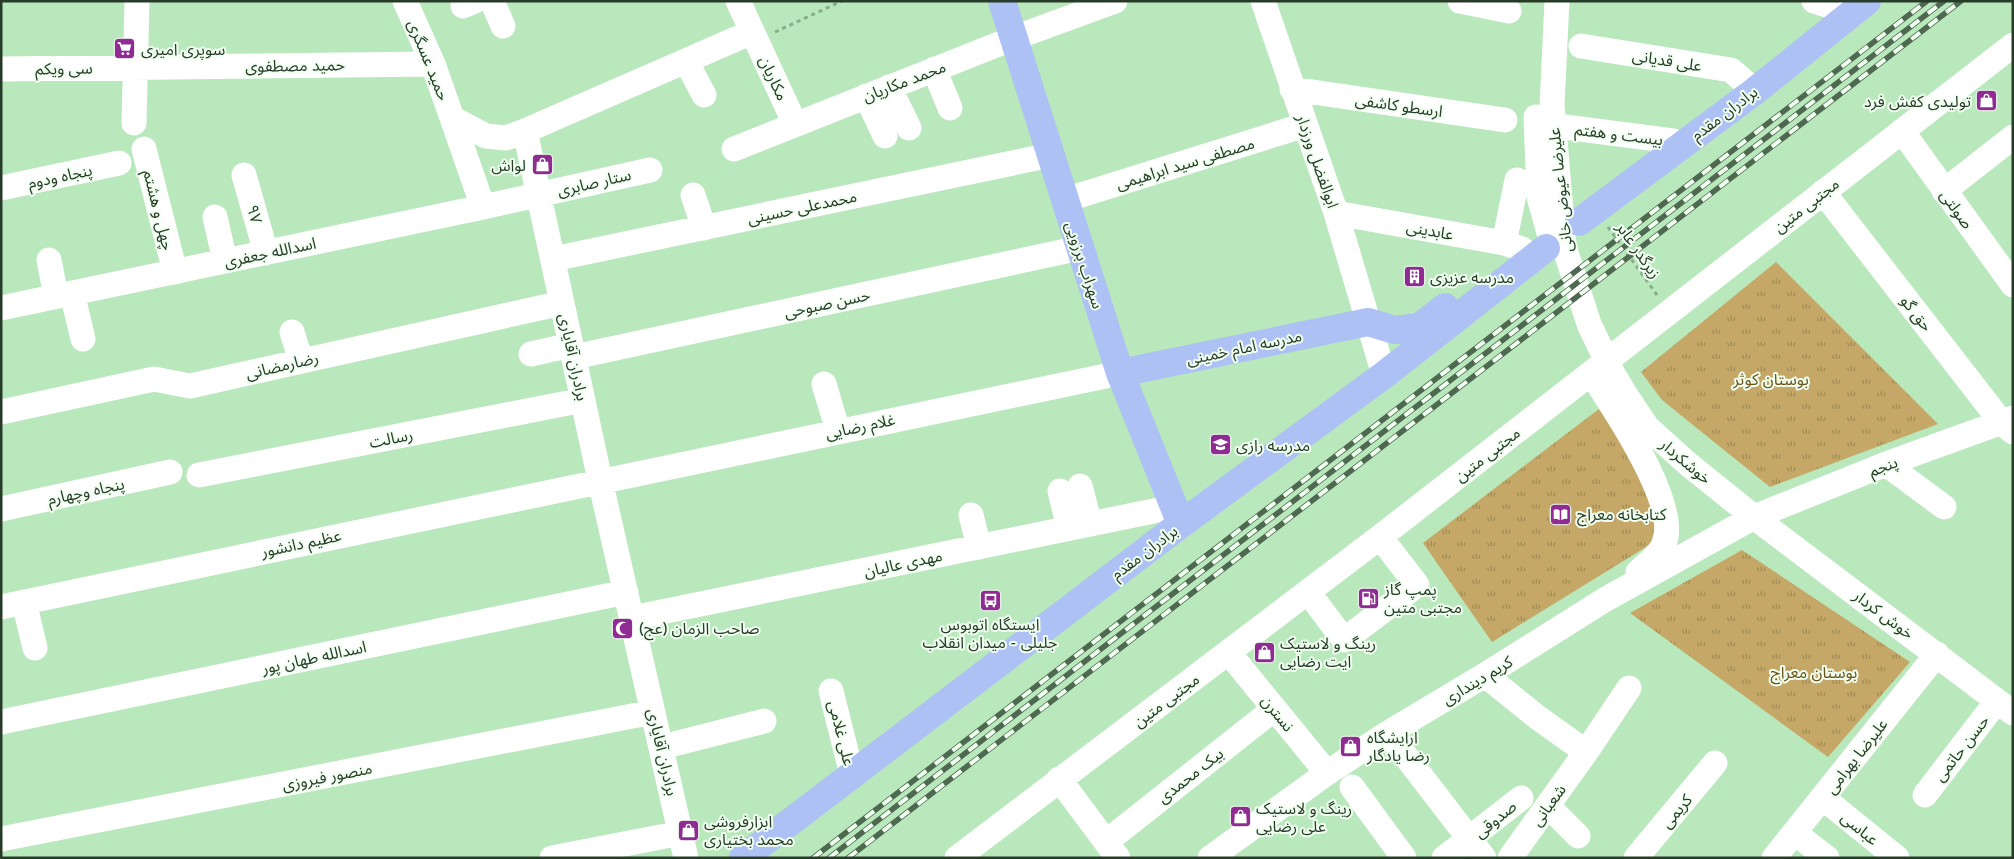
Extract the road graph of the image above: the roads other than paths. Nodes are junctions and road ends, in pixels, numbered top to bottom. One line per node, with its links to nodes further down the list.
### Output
1 (129, 1): 22 (street)
2 (137, 1): 22 (street)
3 (405, 1): 21 (street, حمید عسگری)
4 (492, 1): 15 (street)
5 (738, 1): 16 (street)
6 (1002, 1): 17 (main road, سهراب برزویی)
7 (1115, 1): 17 (street, محمد مکاریان)
8 (1264, 1): 26 (street, ابوالفضل ورزدار)
9 (1460, 1): 14 (street)
10 (1548, 1): 81 (street)
11 (1557, 1): 81 (street, علیرضا عیوض خانی)
12 (1814, 1): 13 (street)
13 (1853, 7): 25 (main road, برادران مقدم)
14 (1509, 11)
15 (503, 26)
16 (755, 36): 20 (street); 33 (street, مکاریان)
17 (1014, 38): 24 (street, محمد مکاریان); 44 (main road, سهراب برزویی)
18 (2013, 45): 38 (street, مجتبی متین)
19 (1581, 46): 25 (street, علی قدیانی)
20 (686, 61): 28 (street); 37 (street)
21 (432, 64): 22 (street, حمید مصطفوی); 30 (street, حمید عسگری)
22 (131, 67): 23 (street, سی ویکم); 32 (street)
23 (1, 69)
24 (934, 69): 27 (street, محمد مکاریان); 29 (street)
25 (1751, 88): 41 (main road, برادران مقدم)
26 (1292, 89): 31 (street, ارسطو کاشفی); 34 (street, ابوالفضل ورزدار)
27 (878, 92): 33 (street, محمد مکاریان); 36 (street); 39 (street)
28 (704, 95)
29 (950, 108)
30 (452, 118): 37 (street, حمید عسگری); 55 (street, حمید عسگری)
31 (1505, 120)
32 (134, 123)
33 (795, 124): 43 (street, محمد مکاریان)
34 (1305, 125): 54 (street, مصطفی سید ابراهیمی); 56 (street, ابوالفضل ورزدار)
35 (1565, 127): 41 (street, بیست و هفتم)
36 (909, 128)
37 (525, 131): 52 (street, برادران آقایاری)
38 (1902, 131): 50 (street, صولتی); 51 (street, مجتبی متین)
39 (885, 136)
40 (2013, 138): 50 (street)
41 (1675, 144): 57 (main road, برادران مقدم)
42 (144, 149): 66 (street, چهل و هشتم)
43 (734, 149)
44 (1051, 156): 54 (main road, سهراب برزویی); 59 (street, محمدعلی حسینی)
45 (119, 163): 49 (street, پنجاه ودوم)
46 (650, 170): 52 (street, ستار صابری)
47 (244, 175): 62 (street, ۹۷)
48 (1517, 180): 60 (street)
49 (1, 188)
50 (1944, 191): 67 (street, صولتی)
51 (1823, 192): 83 (street, حق گو); 96 (street, مجتبی متین)
52 (539, 195): 55 (street, اسدالله جعفری); 63 (street, برادران آقایاری)
53 (694, 195): 59 (street)
54 (1065, 200): 61 (main road, سهراب برزویی)
55 (483, 207): 62 (street, اسدالله جعفری)
56 (1336, 213): 60 (street, عابدینی); 71 (street, ابوالفضل ورزدار)
57 (1583, 215): 60 (street)
58 (215, 217): 65 (street)
59 (704, 228): 63 (street, محمدعلی حسینی)
60 (1529, 247): 71 (main road); 78 (main road, برادران مقدم)
61 (1080, 248): 74 (street, حسن صبوحی); 77 (main road, سهراب برزویی)
62 (266, 253): 65 (street, اسدالله جعفری)
63 (553, 259): 69 (street, برادران آقایاری)
64 (50, 260): 68 (street)
65 (225, 261): 66 (street, اسدالله جعفری)
66 (175, 272): 68 (street, اسدالله جعفری)
67 (2010, 275)
68 (64, 295): 70 (street, اسدالله جعفری); 73 (street)
69 (562, 303): 74 (street, برادران آقایاری); 76 (street, رضارمضانی)
70 (1, 308)
71 (1368, 322): 77 (main road, مدرسه امام خمینی); 78 (street, ابوالفضل ورزدار)
72 (292, 332): 76 (street)
73 (83, 339)
74 (573, 351): 75 (street, حسن صبوحی); 80 (street, برادران آقایاری)
75 (531, 354)
76 (301, 361): 82 (street, رضارمضانی)
77 (1120, 373): 84 (street, غلام رضایی); 94 (main road, سهراب برزویی)
78 (1384, 375): 94 (main road, برادران مقدم)
79 (824, 384): 84 (street)
80 (583, 400): 87 (street, رسالت); 88 (street, برادران آقایاری)
81 (1619, 400): 93 (street, خوشکردار); 100 (street)
82 (1, 412)
83 (2009, 424): 85 (street, پنجم)
84 (838, 431): 88 (street, غلام رضایی)
85 (1886, 464): 90 (street); 93 (street, پنجم)
86 (170, 472): 91 (street, پنجاه وچهارم)
87 (199, 475)
88 (600, 480): 98 (street, برادران آقایاری); 101 (street, عظیم دانشور)
89 (1070, 488): 95 (street)
90 (1944, 507)
91 (1, 510)
92 (971, 515): 97 (street)
93 (1754, 517): 100 (street, کریم دینداری); 105 (street, خوش کردار)
94 (1179, 521): 95 (street, مهدی عالیان); 119 (main road, برادران مقدم); 136 (main road, برادران مقدم)
95 (1079, 526): 97 (street, مهدی عالیان)
96 (1380, 537): 99 (street, مجتبی متین); 99 (street)
97 (979, 547): 102 (street, مهدی عالیان)
98 (626, 592): 102 (street, برادران آقایاری); 113 (street, اسدالله طهان پور)
99 (1308, 592): 104 (street, مجتبی متین)
100 (1606, 599): 106 (street, کریم دینداری)
101 (13, 604): 103 (street)
102 (632, 618): 111 (street, برادران آقایاری)
103 (35, 648)
104 (1229, 653): 110 (street, نسترن); 120 (street, مجتبی متین)
105 (1937, 654): 109 (street, خوش کردار); 124 (street, علیرضا بهرامی)
106 (1486, 675): 114 (street, کریم دینداری); 116 (street)
107 (1629, 688): 116 (street, شعبانی)
108 (831, 691): 119 (street, علی غلامی)
109 (2005, 707): 122 (street, حسن حاتمی)
110 (1274, 709): 118 (street, نسترن); 131 (street, بیک محمدی)
111 (654, 712): 115 (street, برادران آقایاری); 129 (street, منصور فیروزی)
112 (764, 721): 115 (street)
113 (1, 722)
114 (1388, 733): 118 (street, کریم دینداری); 130 (street)
115 (662, 748): 126 (street, برادران آقایاری)
116 (1586, 752): 125 (street, شعبانی)
117 (1715, 764): 132 (street, کریمی)
118 (1327, 773): 138 (street, کریم دینداری)
119 (852, 775): 135 (main road, برادران مقدم)
120 (1059, 780): 131 (street); 137 (street, مجتبی متین)
121 (1352, 787): 139 (street)
122 (1925, 795)
123 (1520, 798): 130 (street, صدوقی)
124 (1823, 798): 127 (street, علیرضا بهرامی); 144 (street, عباسی)
125 (1548, 806): 128 (street); 141 (street, شعبانی)
126 (681, 833): 133 (street); 134 (street, برادران آقایاری)
127 (1795, 833): 142 (street, علیرضا بهرامی); 143 (street)
128 (1578, 836)
129 (1, 839)
130 (1476, 849): 140 (street, صدوقی)
131 (1111, 853)
132 (1641, 856)
133 (552, 858)
134 (686, 858)
135 (743, 858)
136 (766, 858)
137 (957, 858)
138 (1210, 858)
139 (1404, 858)
140 (1444, 858)
141 (1510, 858)
142 (1774, 858)
143 (1827, 858)
144 (1897, 858)

